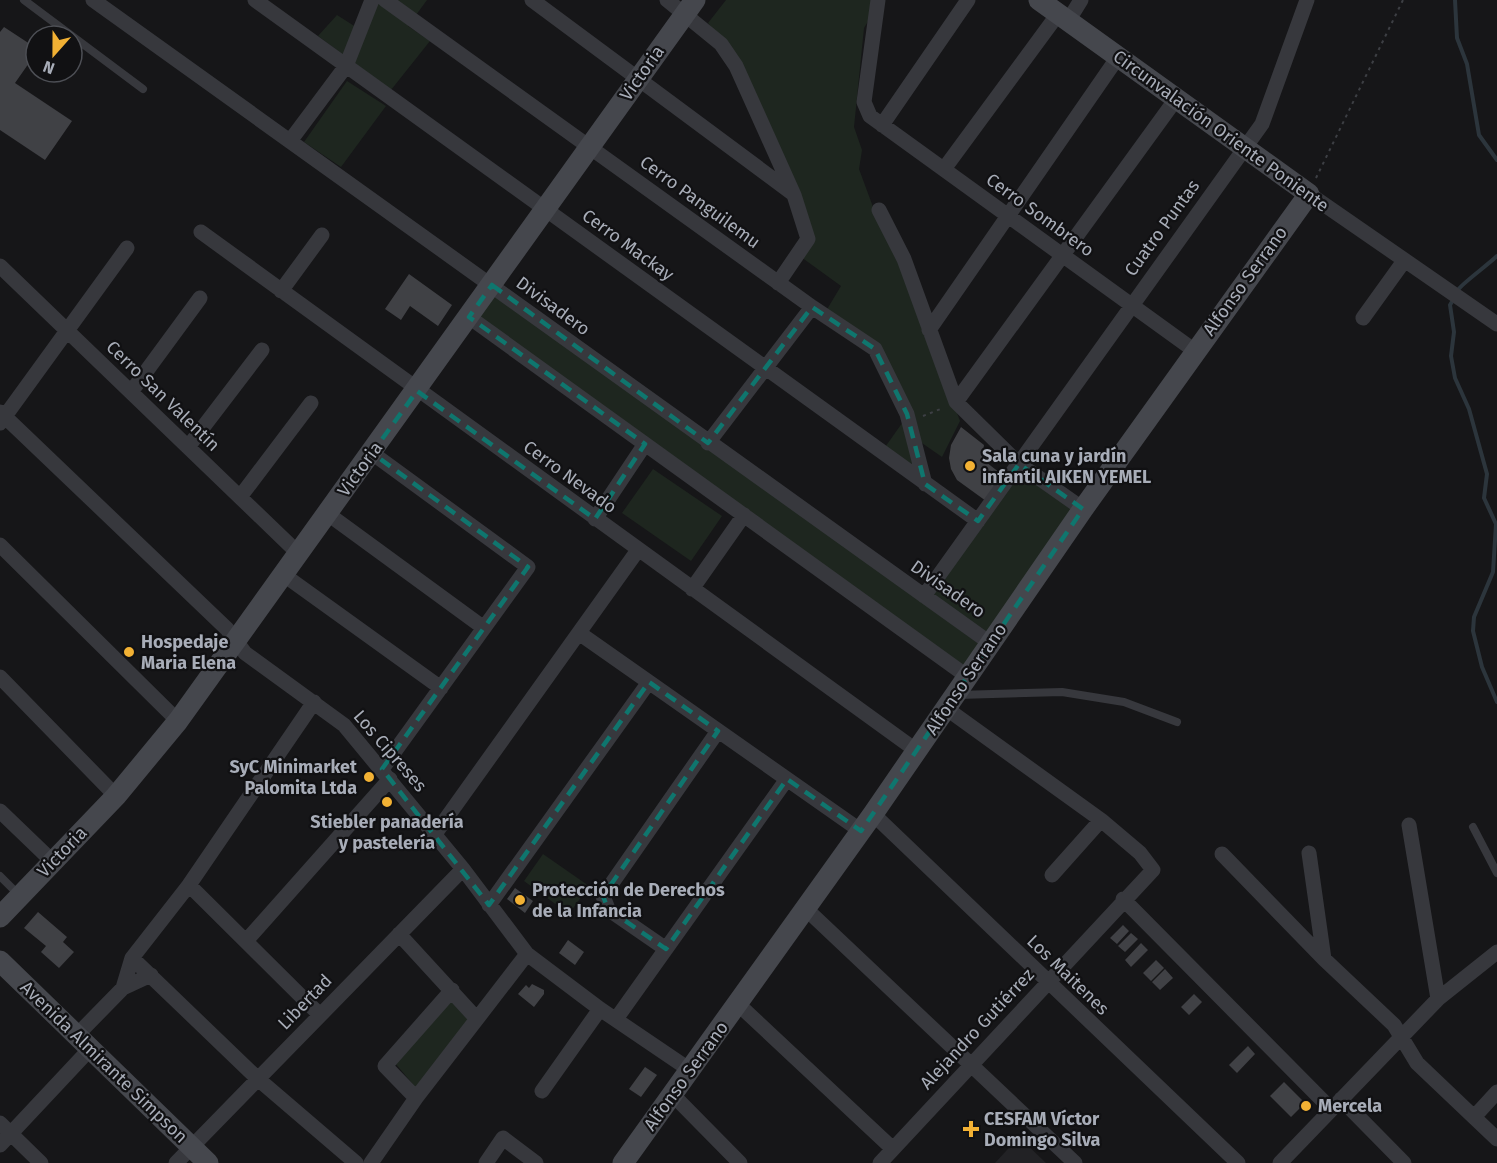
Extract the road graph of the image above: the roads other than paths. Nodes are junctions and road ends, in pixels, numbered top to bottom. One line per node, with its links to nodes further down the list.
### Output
1 (24, 0): 18 (lane)
2 (93, 0): 21 (street, Divisadero)
3 (255, 0): 16 (street, Cerro Mackay)
4 (372, 0): 16 (street)
5 (385, 0): 22 (street, Cerro Panguilemu)
6 (532, 0): 17 (street)
7 (667, 0): 13 (street)
8 (878, 0): 20 (street, Cerro Sombrero)
9 (968, 0): 20 (street)
10 (1039, 0): 14 (street, Circunvalación Oriente Poniente)
11 (1081, 0): 14 (street)
12 (1307, 0): 23 (street, Cuatro Puntas)
13 (690, 7): 17 (street, Victoria); 26 (street)
14 (1063, 17): 15 (street, Circunvalación Oriente Poniente); 24 (street)
15 (1118, 57): 19 (street, Circunvalación Oriente Poniente); 29 (street)
16 (346, 66): 21 (street); 27 (street, Cerro Mackay)
17 (638, 79): 22 (street, Victoria); 26 (street)
18 (143, 89)
19 (1176, 99): 23 (street, Circunvalación Oriente Poniente); 33 (street)
20 (882, 124): 24 (street, Cerro Sombrero)
21 (290, 141): 37 (street, Divisadero)
22 (590, 146): 27 (street, Victoria); 36 (street, Cerro Panguilemu)
23 (1244, 148): 25 (street, Circunvalación Oriente Poniente); 40 (street, Cuatro Puntas)
24 (944, 169): 29 (street, Cerro Sombrero)
25 (1309, 194): 34 (street, Circunvalación Oriente Poniente); 48 (street, Alfonso Serrano)
26 (794, 195): 36 (street)
27 (545, 210): 37 (street, Victoria); 49 (street, Cerro Mackay)
28 (879, 210): 46 (street)
29 (1007, 215): 33 (street, Cerro Sombrero); 46 (street)
30 (201, 232): 38 (street, Cerro Nevado)
31 (322, 235): 38 (street)
32 (128, 248): 45 (street)
33 (1062, 255): 40 (street, Cerro Sombrero); 52 (street)
34 (1404, 261): 43 (street); 44 (street, Circunvalación Oriente Poniente)
35 (0, 266): 45 (street, Cerro San Valentín)
36 (778, 283): 41 (street, Cerro Panguilemu)
37 (492, 285): 42 (street, Victoria); 55 (street, Divisadero)
38 (281, 291): 50 (street, Cerro Nevado)
39 (200, 298): 51 (street)
40 (1131, 305): 48 (street, Cerro Sombrero); 59 (street, Cuatro Puntas)
41 (812, 307): 49 (street); 60 (street, Cerro Panguilemu)
42 (469, 317): 50 (street, Victoria); 56 (street)
43 (1363, 318)
44 (1497, 324)
45 (67, 330): 51 (street, Cerro San Valentín); 54 (street)
46 (929, 330): 52 (street)
47 (262, 350): 57 (street)
48 (1195, 351): 62 (street, Alfonso Serrano)
49 (766, 369): 55 (street); 60 (street, Cerro Mackay)
50 (417, 391): 58 (street, Victoria); 65 (street, Cerro Nevado)
51 (131, 392): 57 (street, Cerro San Valentín)
52 (956, 402): 59 (street)
53 (311, 403): 61 (street)
54 (1, 417): 75 (street, Los Cipreses)
55 (708, 443): 72 (street, Divisadero)
56 (645, 444): 64 (street); 65 (street)
57 (188, 447): 61 (street, Cerro San Valentín)
58 (372, 453): 63 (street, Victoria); 73 (street)
59 (1019, 464): 62 (street); 66 (street, Cuatro Puntas)
60 (925, 484): 66 (street, Cerro Mackay)
61 (240, 497): 69 (street, Cerro San Valentín)
62 (1083, 509): 76 (street, Alfonso Serrano)
63 (328, 514): 69 (street, Victoria); 73 (street)
64 (744, 515): 71 (street); 78 (street)
65 (595, 519): 68 (street, Cerro Nevado)
66 (978, 521): 72 (street, Cuatro Puntas)
67 (0, 545): 83 (street)
68 (638, 550): 71 (street, Cerro Nevado); 74 (street)
69 (299, 554): 70 (street, Victoria)
70 (284, 575): 75 (street, Victoria); 80 (street)
71 (692, 589): 86 (street, Cerro Nevado)
72 (924, 596): 76 (street, Divisadero)
73 (484, 628): 80 (street)
74 (579, 633): 79 (street); 96 (street)
75 (235, 642): 81 (street, Los Cipreses); 83 (street, Victoria)
76 (990, 643): 78 (street, Alfonso Serrano)
77 (0, 677): 89 (street)
78 (968, 677): 82 (street, Alfonso Serrano)
79 (649, 682): 85 (street); 107 (street)
80 (441, 688): 87 (street)
81 (314, 702): 87 (street, Los Cipreses); 104 (street)
82 (952, 702): 84 (lane); 86 (street, Alfonso Serrano); 92 (street)
83 (178, 721): 89 (street, Victoria)
84 (1177, 722)
85 (718, 731): 88 (street); 112 (street)
86 (917, 751): 91 (street, Alfonso Serrano)
87 (386, 774): 96 (street, Los Cipreses); 111 (street)
88 (787, 779): 95 (street); 112 (street)
89 (116, 796): 99 (street, Victoria)
90 (0, 811): 99 (street)
91 (873, 814): 95 (street, Alfonso Serrano); 119 (street, Los Maitenes)
92 (1101, 820): 102 (street); 106 (street, Alejandro Gutiérrez)
93 (1409, 825): 122 (street)
94 (1473, 827): 101 (lane)
95 (861, 831): 108 (street, Alfonso Serrano)
96 (435, 834): 100 (street, Los Cipreses)
97 (1309, 853): 116 (street)
98 (1222, 854): 116 (street)
99 (52, 861): 105 (street, Victoria)
100 (463, 868): 107 (street, Los Cipreses); 110 (street, Libertad)
101 (1497, 873)
102 (1052, 875)
103 (0, 876): 105 (lane)
104 (189, 885): 111 (street); 115 (street)
105 (20, 896): 109 (street, Victoria)
106 (1123, 899): 119 (street, Alejandro Gutiérrez); 137 (street)
107 (489, 905): 114 (street, Los Cipreses)
108 (805, 908): 123 (street, Alfonso Serrano); 130 (street)
109 (0, 917)
110 (399, 934): 121 (street); 125 (street, Libertad)
111 (246, 941): 125 (street)
112 (666, 949): 127 (street)
113 (1497, 952): 122 (street)
114 (527, 954): 124 (street, Los Cipreses); 126 (street)
115 (132, 958): 118 (street); 120 (street)
116 (1324, 959): 128 (street)
117 (0, 961): 129 (street, Avenida Almirante Simpson)
118 (151, 975): 120 (street); 132 (street)
119 (1047, 982): 130 (street, Alejandro Gutiérrez); 155 (street, Los Maitenes)
120 (123, 988): 129 (street)
121 (452, 990): 126 (street); 136 (street)
122 (1438, 999): 128 (street)
123 (738, 1004): 131 (street, Alfonso Serrano); 143 (street)
124 (600, 1009): 127 (street, Los Cipreses); 133 (street)
125 (320, 1015): 132 (street, Libertad)
126 (477, 1019): 136 (street)
127 (616, 1019): 131 (street, Los Cipreses)
128 (1400, 1037): 137 (street); 138 (street)
129 (83, 1042): 139 (street); 142 (street, Avenida Almirante Simpson)
130 (972, 1063): 143 (street, Alejandro Gutiérrez); 154 (street)
131 (690, 1070): 135 (street, Alfonso Serrano)
132 (258, 1079): 142 (street, Libertad); 147 (street)
133 (542, 1091)
134 (1497, 1092): 138 (street)
135 (672, 1094): 151 (street, Alfonso Serrano); 152 (street)
136 (416, 1098): 148 (street)
137 (1336, 1104): 156 (street); 157 (street)
138 (1474, 1116): 140 (street)
139 (5, 1128): 141 (street); 144 (street)
140 (1497, 1139)
141 (0, 1145)
142 (192, 1147): 145 (street, Libertad); 146 (street, Avenida Almirante Simpson)
143 (893, 1149): 153 (street, Alejandro Gutiérrez)
144 (41, 1163)
145 (176, 1163)
146 (208, 1163)
147 (356, 1163)
148 (371, 1163)
149 (486, 1163): 150 (street)
150 (536, 1163)
151 (623, 1163)
152 (740, 1163)
153 (880, 1163)
154 (1075, 1163)
155 (1238, 1163)
156 (1280, 1163)
157 (1404, 1163)

